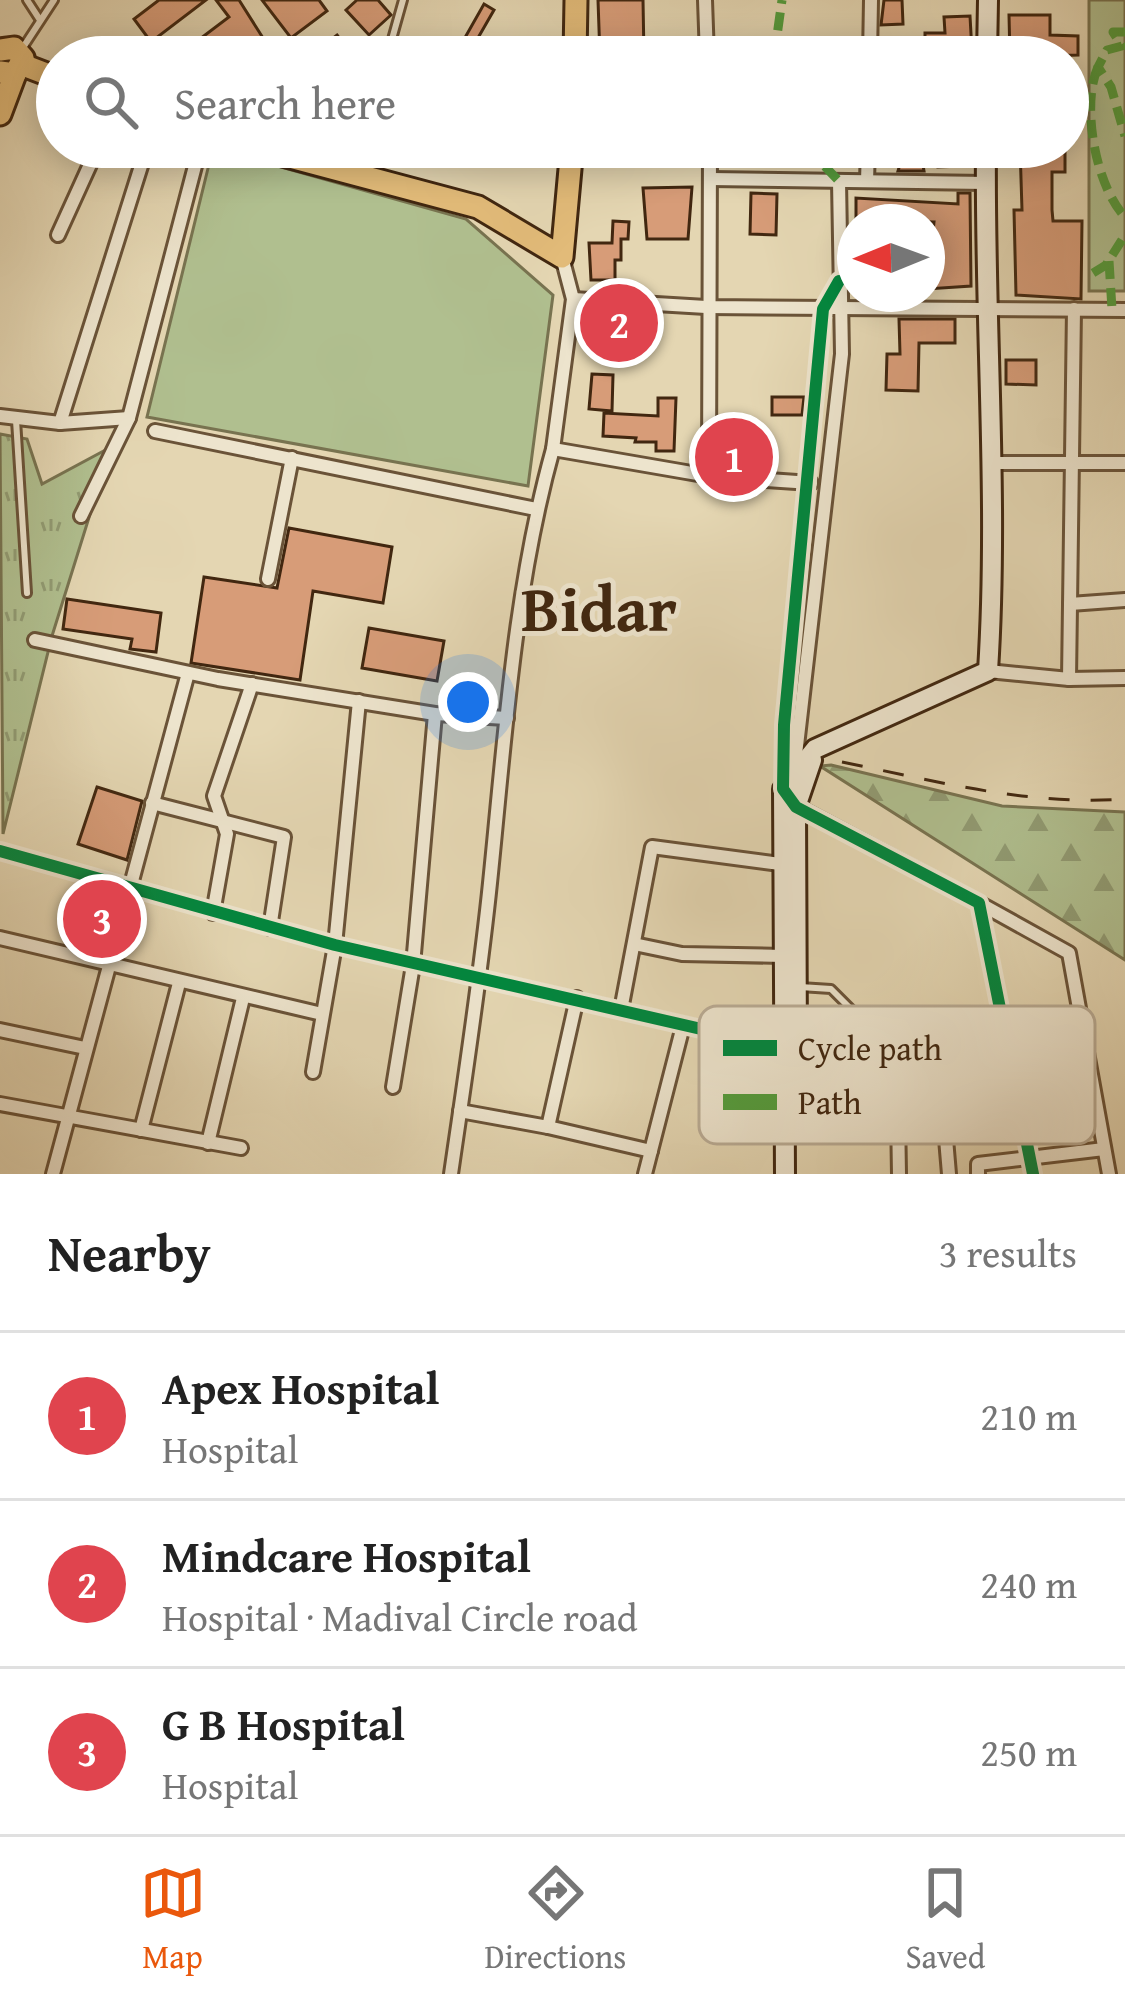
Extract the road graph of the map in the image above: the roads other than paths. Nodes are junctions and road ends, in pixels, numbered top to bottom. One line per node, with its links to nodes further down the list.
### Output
1 (27, 0): 8 (lane)
2 (403, 0): 9 (lane)
3 (576, 0): 10 (highway)
4 (705, 0): 11 (street)
5 (871, 0): 12 (street)
6 (988, 0): 13 (main road)
7 (50, 2): 8 (lane)
8 (40, 20): 14 (lane)
9 (395, 36)
10 (575, 36)
11 (706, 36)
12 (870, 36)
13 (987, 36)
14 (12, 63): 15 (highway)
15 (0, 114)
16 (88, 168): 29 (street)
17 (140, 168): 44 (street)
18 (194, 168): 42 (street)
19 (334, 168): 30 (highway)
20 (570, 168): 30 (highway)
21 (711, 168): 24 (street)
22 (867, 168): 26 (street)
23 (986, 168): 27 (main road)
24 (711, 179): 25 (street); 33 (street)
25 (839, 181): 26 (street); 28 (street)
26 (867, 181): 27 (street)
27 (986, 183): 35 (main road)
28 (839, 204)
29 (58, 235)
30 (562, 256): 32 (street)
31 (837, 283): 36 (street)
32 (573, 299): 33 (street); 46 (street)
33 (706, 308): 36 (street); 51 (street)
34 (945, 308): 35 (street)
35 (984, 308): 38 (street); 49 (main road)
36 (824, 309): 37 (street); 52 (street)
37 (837, 309)
38 (1074, 309): 39 (street); 48 (street)
39 (1125, 310)
40 (845, 312): 68 (street)
41 (0, 416): 43 (street)
42 (129, 418): 44 (street); 54 (street)
43 (16, 420): 44 (street); 56 (lane)
44 (60, 423)
45 (155, 431): 47 (street)
46 (553, 448): 51 (street); 53 (street)
47 (292, 458): 53 (street); 55 (street)
48 (1073, 459): 49 (street); 50 (street); 58 (street)
49 (988, 463): 60 (main road)
50 (1125, 463)
51 (709, 476): 52 (street)
52 (811, 483): 68 (street)
53 (536, 509): 67 (street)
54 (81, 516)
55 (268, 579)
56 (27, 593)
57 (1125, 600): 58 (street)
58 (1070, 604): 63 (street)
59 (35, 640): 61 (street)
60 (988, 671): 63 (street); 68 (main road)
61 (188, 673): 64 (street); 69 (street)
62 (1125, 678): 63 (street)
63 (1069, 680)
64 (252, 684): 65 (street); 70 (street)
65 (359, 700): 66 (street); 79 (street)
66 (436, 715): 67 (street); 81 (street)
67 (507, 718): 83 (street)
68 (794, 790): 72 (main road); 74 (street); 85 (main road)
69 (152, 803): 70 (street); 73 (street)
70 (222, 820): 75 (street); 76 (street)
71 (0, 851): 73 (street)
72 (780, 864): 78 (street); 80 (main road)
73 (130, 890): 75 (street); 82 (street)
74 (979, 903): 91 (street); 92 (street)
75 (213, 913): 76 (street)
76 (270, 928): 79 (street)
77 (0, 938): 82 (street)
78 (634, 944): 80 (street); 93 (street)
79 (334, 945): 81 (street); 94 (street)
80 (783, 956): 88 (main road)
81 (413, 964): 83 (street); 100 (street)
82 (107, 965): 84 (street); 98 (street)
83 (480, 982): 87 (street); 103 (street)
84 (178, 983): 86 (street); 106 (street)
85 (798, 987): 89 (main road); 90 (lane)
86 (243, 998): 94 (street); 107 (street)
87 (577, 998): 93 (street); 105 (street)
88 (787, 1006)
89 (796, 1006)
90 (848, 1006)
91 (1000, 1006)
92 (1079, 1006)
93 (621, 1010): 95 (street)
94 (322, 1014): 99 (street)
95 (683, 1026): 97 (street); 113 (street)
96 (0, 1030): 98 (street)
97 (699, 1030)
98 (85, 1048): 104 (street)
99 (313, 1072)
100 (394, 1087)
101 (1095, 1098): 112 (street)
102 (0, 1104): 104 (street)
103 (460, 1111): 105 (street); 116 (street)
104 (67, 1116): 106 (street); 115 (street)
105 (548, 1127): 113 (street)
106 (141, 1130): 107 (street)
107 (208, 1143): 111 (street)
108 (786, 1144): 118 (main road)
109 (898, 1144): 119 (street)
110 (946, 1144): 120 (street)
111 (241, 1148)
112 (1104, 1148): 114 (street); 122 (street)
113 (651, 1151): 117 (street)
114 (1032, 1167): 121 (street)
115 (53, 1174)
116 (451, 1174)
117 (646, 1174)
118 (785, 1174)
119 (899, 1174)
120 (949, 1174)
121 (978, 1174)
122 (1109, 1174)

